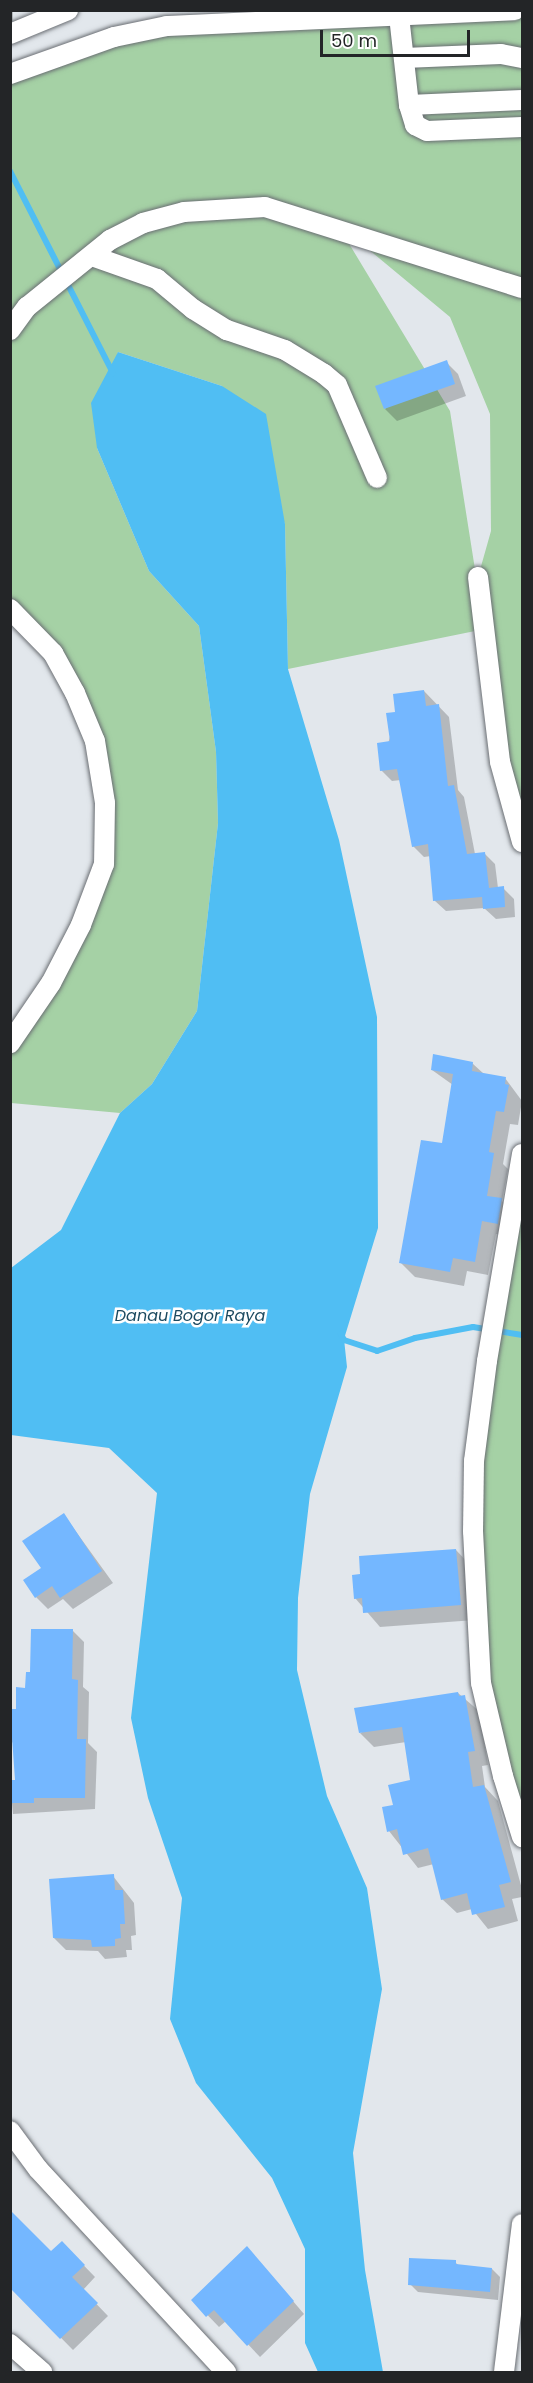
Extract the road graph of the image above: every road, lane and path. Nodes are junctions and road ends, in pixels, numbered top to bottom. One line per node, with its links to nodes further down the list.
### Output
1 (68, 10): 5 (street)
2 (516, 10): 3 (street); 4 (street)
3 (522, 11)
4 (399, 16): 6 (street); 8 (street)
5 (10, 34)
6 (404, 58): 7 (street); 10 (street)
7 (522, 58)
8 (10, 74)
9 (522, 100): 10 (street)
10 (409, 105): 11 (street)
11 (522, 127)
12 (89, 257): 13 (street); 14 (street); 15 (street)
13 (522, 288)
14 (10, 330)
15 (376, 478)
16 (478, 577): 18 (street)
17 (10, 609): 19 (street)
18 (522, 842)
19 (10, 1043)
20 (522, 1154): 21 (street)
21 (522, 1837)
22 (10, 2131): 26 (street)
23 (522, 2224): 27 (street)
24 (10, 2344): 25 (street)
25 (42, 2373)
26 (226, 2373)
27 (504, 2373)

